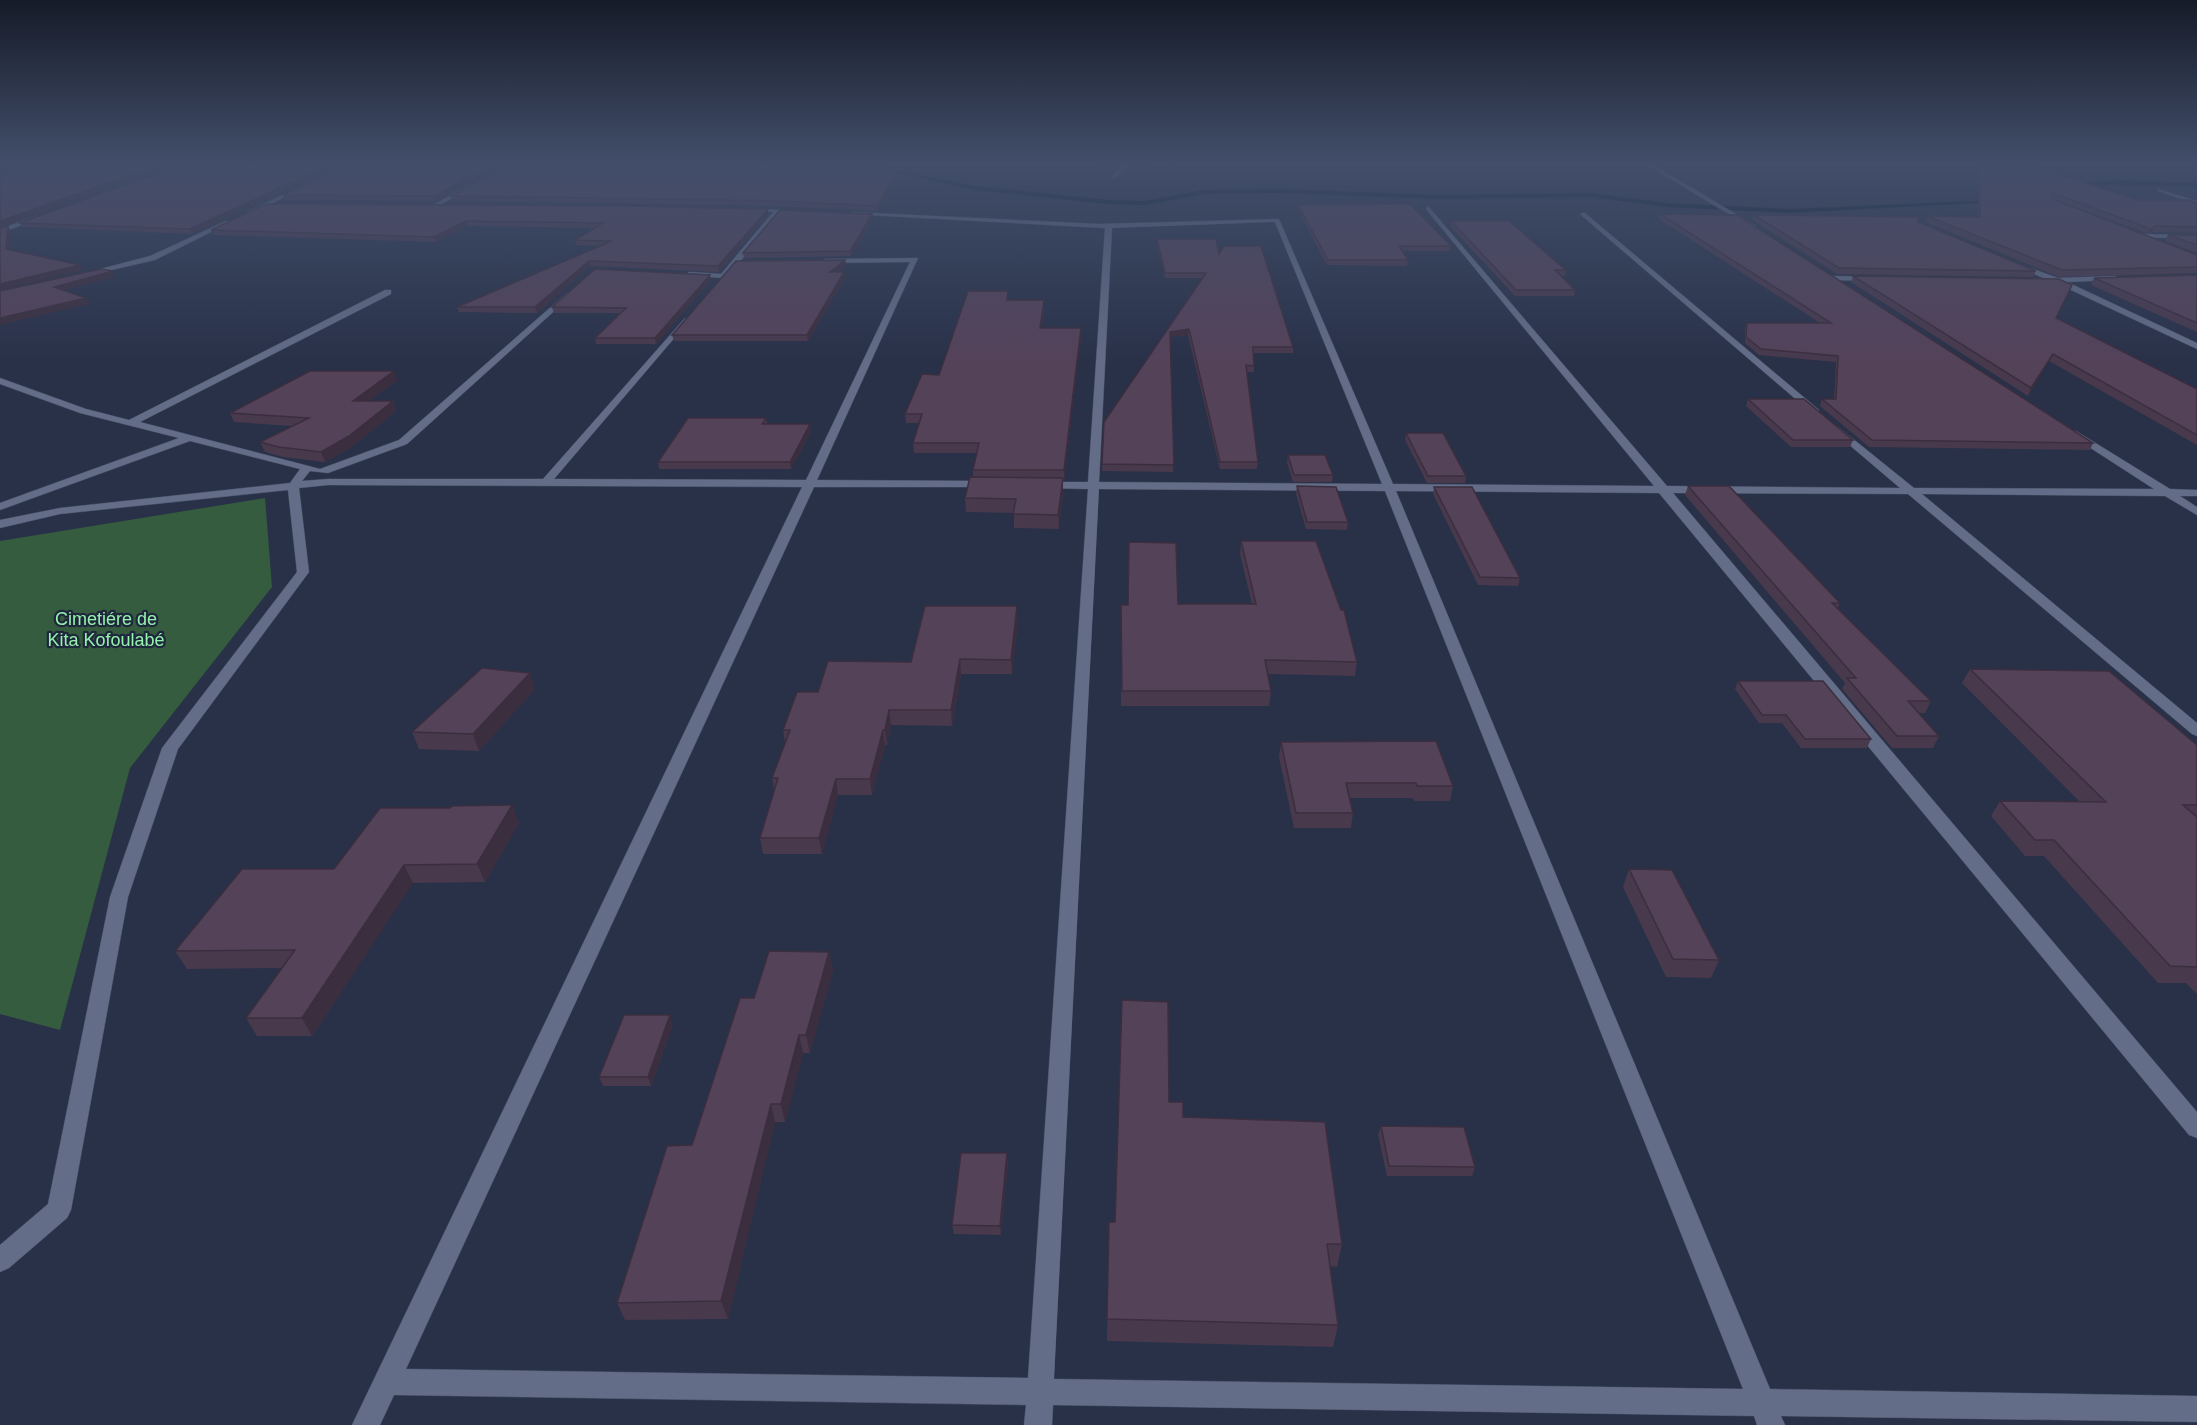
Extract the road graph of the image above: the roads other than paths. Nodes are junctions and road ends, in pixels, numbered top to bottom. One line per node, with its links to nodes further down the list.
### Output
1 (211, 230): 17 (street)
2 (761, 230): 13 (street)
3 (1109, 230): 39 (street)
4 (1281, 230): 41 (street)
5 (1447, 230): 42 (street)
6 (1602, 230): 43 (street)
7 (2129, 231): 8 (street)
8 (2140, 236): 9 (street); 10 (street)
9 (2197, 237)
10 (2169, 247)
11 (2005, 259): 23 (street)
12 (819, 261): 36 (street)
13 (736, 262): 14 (street); 18 (street)
14 (747, 262)
15 (1824, 272): 19 (street)
16 (676, 274): 18 (street)
17 (76, 276)
18 (724, 276): 24 (street)
19 (1834, 278): 21 (street); 26 (street)
20 (2125, 278): 23 (street)
21 (1881, 279)
22 (2035, 281): 23 (street)
23 (2058, 281): 29 (street)
24 (716, 285)
25 (576, 286): 34 (street)
26 (1854, 291)
27 (388, 292): 31 (street)
28 (693, 312): 35 (street)
29 (2197, 346)
30 (0, 381): 31 (street)
31 (130, 423): 33 (street)
32 (2069, 430): 44 (street)
33 (189, 438): 34 (street); 46 (street)
34 (320, 473): 35 (street); 40 (street); 40 (street)
35 (547, 481): 36 (street)
36 (810, 483): 37 (street); 52 (street)
37 (999, 484)
38 (1035, 485): 39 (street)
39 (1094, 485): 41 (street); 53 (street)
40 (293, 487): 48 (street); 51 (street)
41 (1389, 487): 42 (street); 55 (street)
42 (1664, 489): 43 (street); 50 (street)
43 (1910, 491): 44 (street); 49 (street)
44 (2167, 493): 45 (street); 47 (street)
45 (2197, 493)
46 (0, 507)
47 (2197, 512)
48 (0, 524)
49 (2197, 731)
50 (2197, 1128)
51 (0, 1260)
52 (386, 1383): 53 (street); 56 (street)
53 (1040, 1393): 55 (street); 57 (street)
54 (2197, 1409): 55 (street)
55 (1767, 1414)
56 (366, 1425)
57 (1038, 1425)

